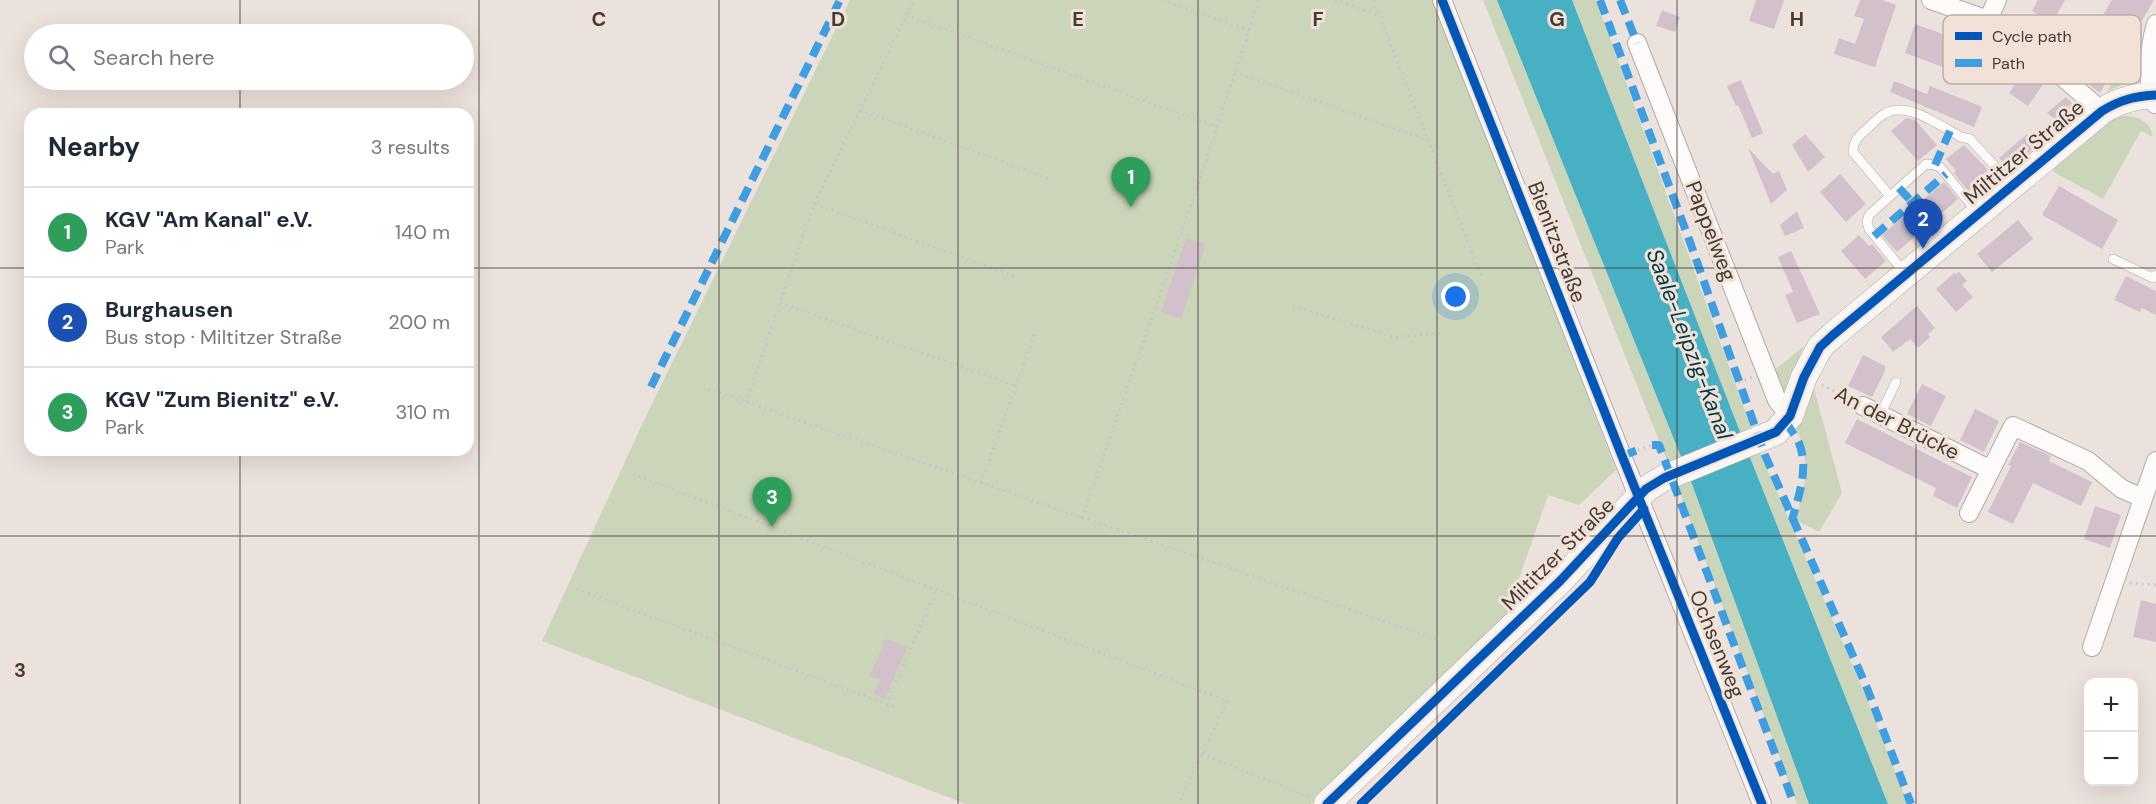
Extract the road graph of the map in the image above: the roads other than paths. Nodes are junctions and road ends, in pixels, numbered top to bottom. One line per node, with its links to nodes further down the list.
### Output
1 (1442, 0): 23 (street, Bienitzstraße)
2 (1931, 0): 4 (street)
3 (1997, 0): 5 (street)
4 (1974, 15)
5 (1990, 15)
6 (2156, 24): 9 (street)
7 (1637, 43): 20 (street, Pappelweg)
8 (2080, 84): 10 (street)
9 (2155, 99): 10 (street)
10 (2110, 106): 11 (street, Miltitzer Straße)
11 (2012, 185): 12 (lane); 13 (street, Miltitzer Straße)
12 (1890, 196): 13 (lane); 15 (lane)
13 (1978, 213): 15 (street, Miltitzer Straße)
14 (2113, 259): 16 (lane)
15 (1905, 274): 20 (street, Miltitzer Straße)
16 (2156, 275)
17 (1896, 382): 19 (lane)
18 (1863, 406): 19 (street, An der Brücke)
19 (1880, 415): 22 (street, An der Brücke)
20 (1790, 416): 23 (street, Miltitzer Straße)
21 (2156, 461): 24 (street)
22 (1989, 469): 24 (street); 25 (street)
23 (1639, 496): 27 (street, Miltitzer Straße); 28 (street, Ochsenweg)
24 (2143, 498): 26 (street)
25 (1969, 513)
26 (2092, 647)
27 (1322, 802)
28 (1762, 804)

